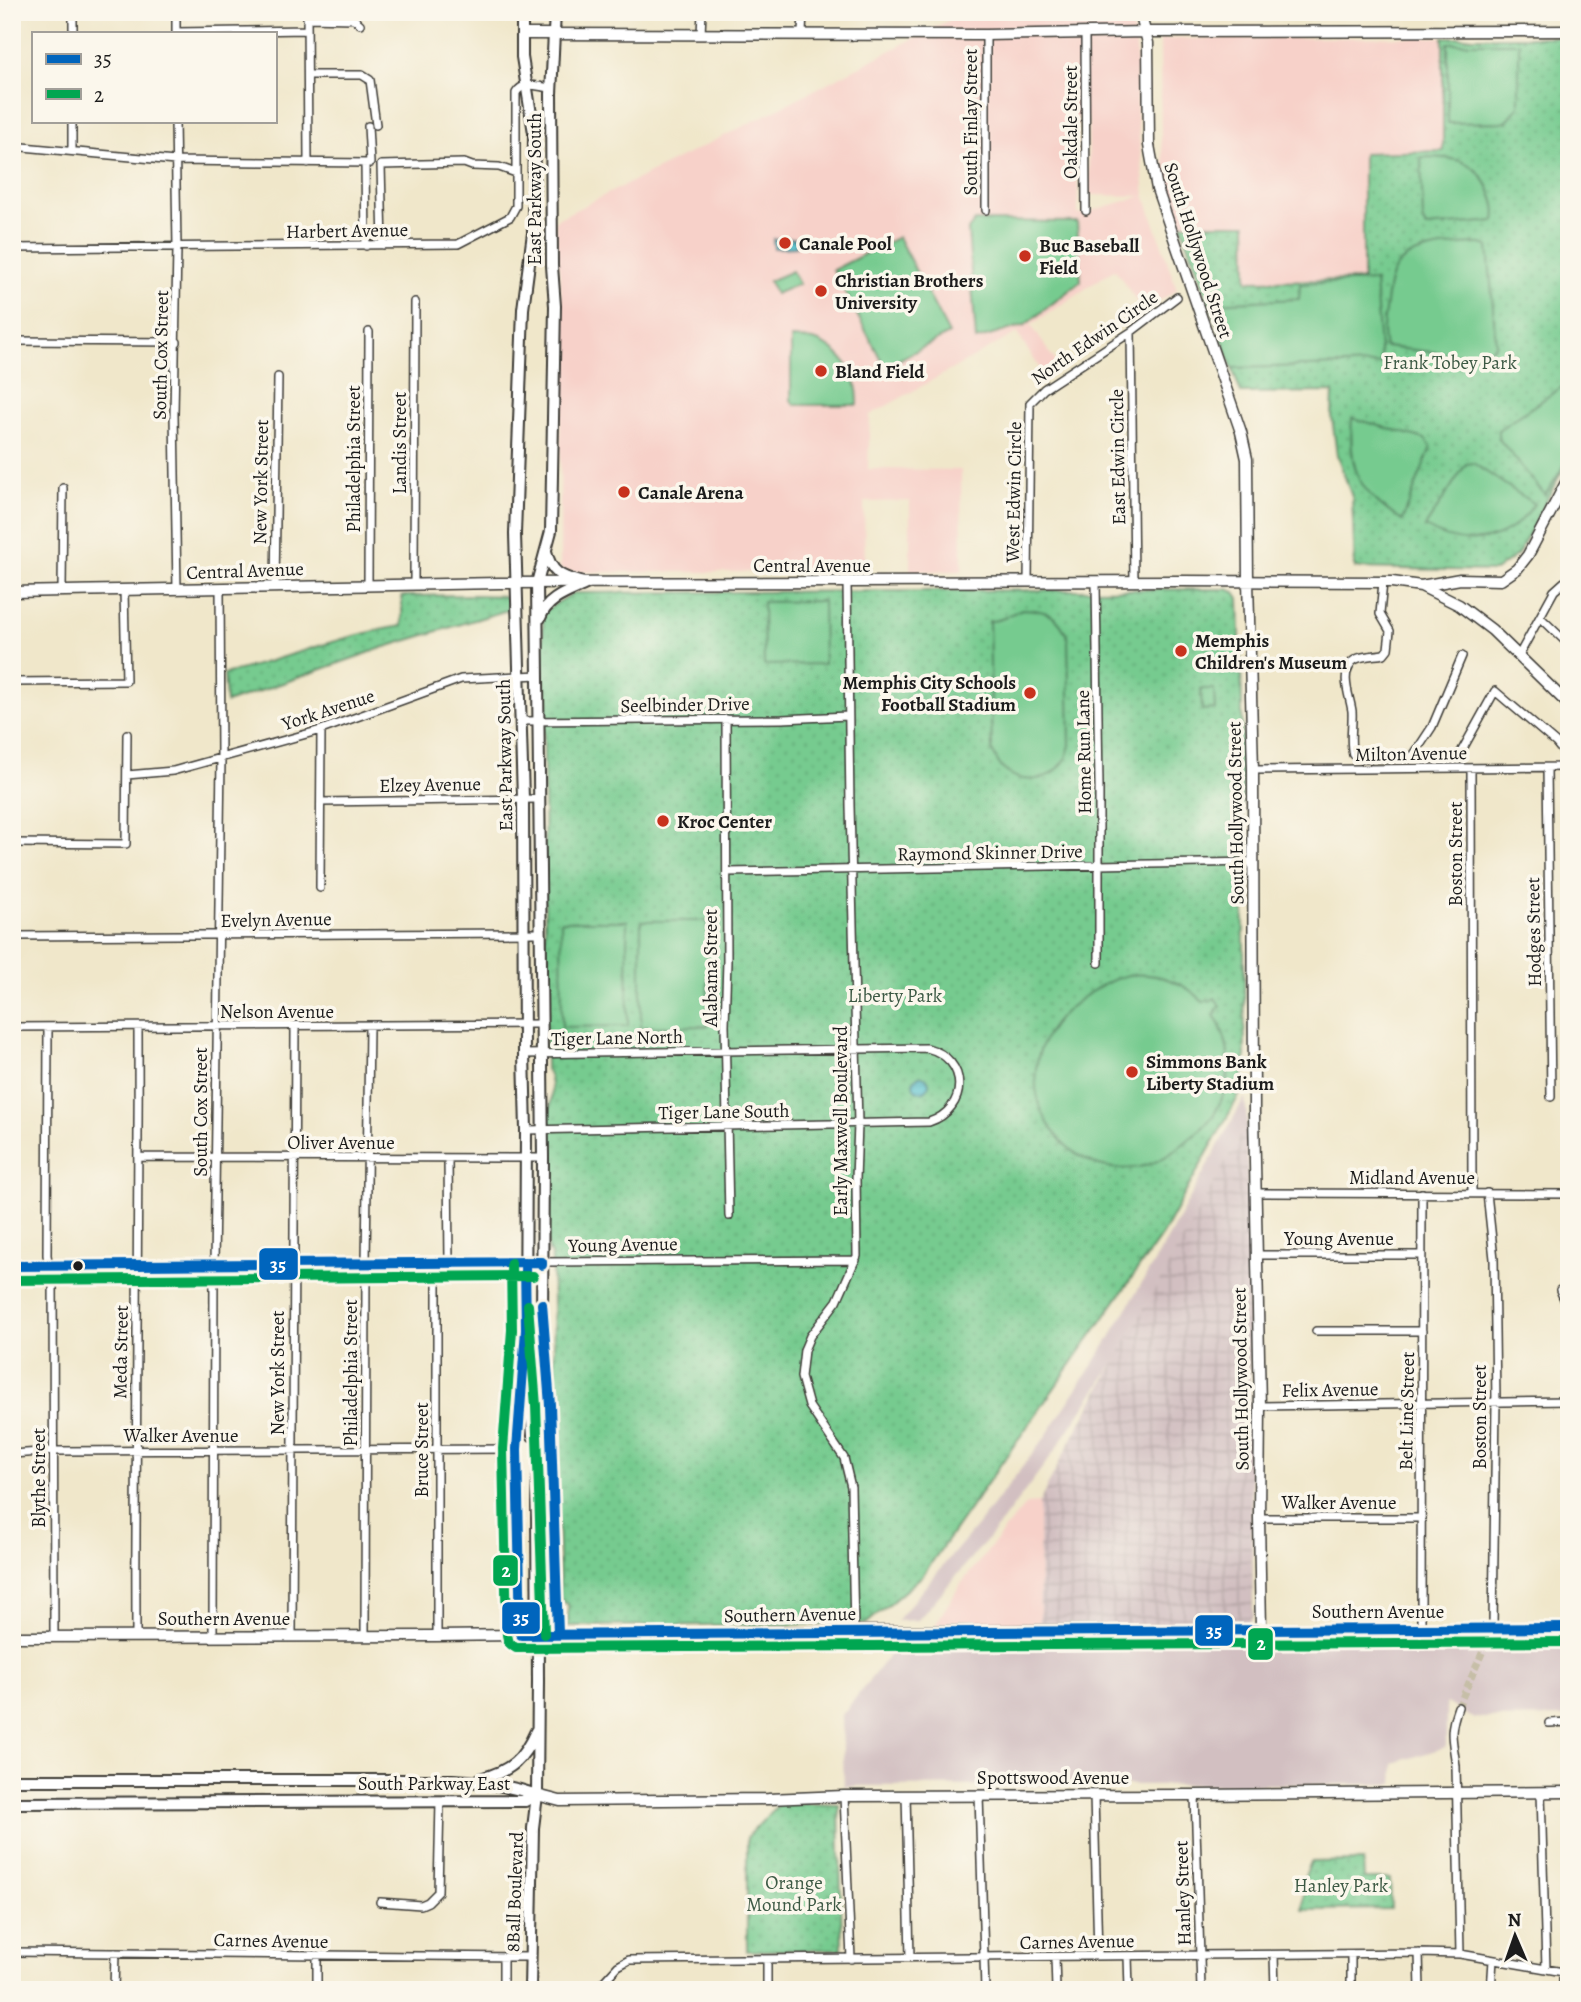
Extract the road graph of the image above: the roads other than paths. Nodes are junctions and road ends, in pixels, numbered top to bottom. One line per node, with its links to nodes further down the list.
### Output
1 (73, 12): 12 (street)
2 (176, 12): 13 (street)
3 (522, 12): 17 (main road, East Parkway South)
4 (555, 12): 20 (main road, East Parkway South)
5 (702, 12): 18 (street)
6 (803, 12): 16 (street)
7 (1140, 12): 15 (main road, South Hollywood Street)
8 (307, 15): 9 (street); 10 (street)
9 (360, 24)
10 (307, 30): 14 (street); 22 (street)
11 (1569, 31): 15 (main road)
12 (73, 32)
13 (176, 32)
14 (220, 32)
15 (1146, 32): 19 (main road); 50 (main road, South Hollywood Street)
16 (802, 33): 18 (main road); 21 (main road)
17 (522, 34): 20 (main road); 23 (main road, East Parkway South)
18 (701, 34): 20 (main road)
19 (1085, 34): 21 (main road); 34 (street, Oakdale Street)
20 (555, 35): 24 (main road, East Parkway South)
21 (986, 35): 33 (street, South Finlay Street)
22 (308, 75): 30 (street); 31 (street)
23 (525, 85): 24 (street); 32 (street, Harbert Avenue); 56 (main road, East Parkway South)
24 (552, 88): 49 (main road, East Parkway South)
25 (72, 122): 28 (street)
26 (175, 122): 29 (street, South Cox Street)
27 (12, 146): 28 (street)
28 (72, 151): 29 (street)
29 (175, 161): 30 (street); 38 (street, South Cox Street)
30 (308, 163): 31 (street)
31 (367, 163): 36 (street)
32 (516, 173): 35 (street, Harbert Avenue); 35 (street)
33 (986, 210)
34 (1086, 211)
35 (383, 245): 36 (street, Harbert Avenue)
36 (366, 246): 38 (street, Harbert Avenue)
37 (12, 248): 38 (street, Harbert Avenue)
38 (177, 248): 44 (street, South Cox Street)
39 (1177, 297): 42 (street, North Edwin Circle)
40 (415, 302): 59 (street, Landis Street)
41 (369, 332): 61 (street, Philadelphia Street)
42 (1131, 332): 46 (street, North Edwin Circle); 53 (street, East Edwin Circle)
43 (12, 341): 44 (street)
44 (177, 342): 66 (street, South Cox Street)
45 (278, 377): 63 (street, New York Street)
46 (1030, 403): 51 (street, West Edwin Circle)
47 (1569, 477): 62 (main road)
48 (63, 488): 67 (street)
49 (545, 550): 57 (main road, East Parkway South); 60 (main road)
50 (1248, 581): 53 (main road, Central Avenue); 54 (main road, Central Avenue); 90 (main road, South Hollywood Street)
51 (1028, 582): 52 (main road, Central Avenue); 58 (main road, Central Avenue)
52 (1096, 582): 53 (main road, Central Avenue); 97 (street, Home Run Lane)
53 (1133, 582)
54 (1382, 582): 62 (main road, Central Avenue); 73 (street)
55 (1566, 582): 69 (street)
56 (516, 583): 57 (main road, Central Avenue); 59 (main road, Central Avenue); 75 (main road, East Parkway South)
57 (537, 583): 60 (main road, Central Avenue); 70 (main road, East Parkway South)
58 (847, 583): 60 (main road, Central Avenue); 78 (street, Early Maxwell Boulevard)
59 (414, 584): 61 (main road, Central Avenue)
60 (586, 584): 70 (main road)
61 (368, 585): 63 (main road, Central Avenue)
62 (1421, 586): 72 (main road, Central Avenue)
63 (275, 587): 64 (main road, Central Avenue)
64 (220, 588): 66 (main road, Central Avenue); 85 (street, South Cox Street)
65 (124, 590): 66 (main road, Central Avenue); 67 (main road, Central Avenue); 76 (street)
66 (177, 590)
67 (62, 591): 68 (main road, Central Avenue)
68 (12, 592)
69 (1540, 617): 71 (street); 72 (street)
70 (537, 627): 74 (main road, East Parkway South)
71 (1569, 647)
72 (1519, 654): 77 (main road, Central Avenue)
73 (1462, 656)
74 (538, 675): 75 (street, York Avenue); 81 (main road, East Parkway South)
75 (520, 676): 80 (main road, East Parkway South); 82 (street, York Avenue)
76 (12, 682)
77 (1569, 705)
78 (848, 716): 79 (street, Seelbinder Drive); 98 (street, Early Maxwell Boulevard)
79 (726, 719): 81 (street, Seelbinder Drive); 99 (street, Alabama Street)
80 (522, 721): 81 (street, Seelbinder Drive); 92 (main road, East Parkway South)
81 (538, 721): 93 (main road, East Parkway South)
82 (321, 730): 85 (street, York Avenue); 94 (street)
83 (127, 734): 91 (street)
84 (1460, 754): 86 (street)
85 (221, 759): 91 (street, York Avenue); 103 (street, South Cox Street)
86 (1569, 759)
87 (1569, 767): 89 (street, Milton Avenue)
88 (1471, 768): 89 (street, Milton Avenue); 90 (street, Milton Avenue); 133 (street, Boston Street)
89 (1547, 768): 118 (street, Hodges Street)
90 (1253, 770): 96 (main road, South Hollywood Street)
91 (127, 775): 95 (street)
92 (523, 799): 93 (street, Elzey Avenue); 94 (street, Elzey Avenue); 101 (main road, East Parkway South)
93 (539, 799): 102 (main road, East Parkway South)
94 (321, 802): 100 (street)
95 (12, 843)
96 (1254, 862): 97 (street, Raymond Skinner Drive); 131 (main road, South Hollywood Street)
97 (1100, 865): 98 (street, Raymond Skinner Drive); 105 (street, Home Run Lane)
98 (852, 871): 99 (street, Raymond Skinner Drive); 114 (street, Early Maxwell Boulevard)
99 (727, 872): 115 (street, Alabama Street)
100 (320, 888)
101 (523, 933): 102 (street, Evelyn Avenue); 103 (street, Evelyn Avenue); 106 (main road, East Parkway South)
102 (539, 933): 107 (main road, East Parkway South)
103 (217, 935): 104 (street, Evelyn Avenue); 111 (street, South Cox Street)
104 (12, 936)
105 (1099, 963)
106 (523, 1024): 107 (street, Nelson Avenue); 108 (street, Nelson Avenue); 116 (main road, East Parkway South)
107 (541, 1024): 117 (main road, East Parkway South)
108 (369, 1026): 112 (street, Nelson Avenue); 127 (street, Philadelphia Street)
109 (12, 1027): 113 (street, Nelson Avenue)
110 (138, 1027): 111 (street, Nelson Avenue); 113 (street, Nelson Avenue); 124 (street, Meda Street)
111 (217, 1027): 112 (street, Nelson Avenue); 126 (street, South Cox Street)
112 (295, 1027): 125 (street, New York Street)
113 (48, 1028): 147 (street, Blythe Street)
114 (856, 1049): 115 (street, Tiger Lane North); 119 (street, Tiger Lane North); 120 (street, Early Maxwell Boulevard)
115 (726, 1051): 117 (street, Tiger Lane North); 121 (street, Alabama Street)
116 (524, 1054): 117 (street, Tiger Lane North); 122 (main road, East Parkway South)
117 (542, 1054): 123 (main road, East Parkway South)
118 (1551, 1097)
119 (922, 1122): 120 (street, Tiger Lane South)
120 (858, 1124): 121 (street, Tiger Lane South); 139 (street, Early Maxwell Boulevard)
121 (727, 1126): 123 (street, Tiger Lane South); 136 (street, Alabama Street)
122 (526, 1130): 123 (street, Tiger Lane South); 129 (main road, East Parkway South)
123 (542, 1130): 130 (main road, East Parkway South)
124 (139, 1157): 126 (street, Oliver Avenue); 148 (street, Meda Street)
125 (294, 1157): 126 (street, Oliver Avenue); 127 (street, Oliver Avenue); 142 (street, New York Street)
126 (216, 1158): 149 (street, South Cox Street)
127 (368, 1158): 128 (street, Oliver Avenue); 143 (street, Philadelphia Street)
128 (448, 1158): 129 (street, Oliver Avenue); 145 (street)
129 (526, 1158): 130 (street, Oliver Avenue); 141 (main road, East Parkway South)
130 (543, 1158): 140 (main road, East Parkway South)
131 (1255, 1192): 132 (street, Midland Avenue); 137 (main road, South Hollywood Street)
132 (1422, 1192): 133 (street, Midland Avenue); 138 (street, Belt Line Street)
133 (1472, 1193): 134 (street, Midland Avenue)
134 (1487, 1193): 135 (street, Midland Avenue); 157 (street, Boston Street)
135 (1569, 1194)
136 (729, 1216)
137 (1256, 1255): 138 (street, Young Avenue); 159 (main road, South Hollywood Street)
138 (1421, 1255): 154 (street, Belt Line Street)
139 (856, 1260): 140 (street, Young Avenue); 175 (street, Early Maxwell Boulevard)
140 (541, 1262): 141 (main road, Young Avenue); 152 (main road, East Parkway South)
141 (525, 1263): 145 (main road, Young Avenue); 155 (main road, East Parkway South)
142 (293, 1264): 143 (main road, Young Avenue); 149 (main road, Young Avenue); 164 (street, New York Street)
143 (366, 1264): 144 (main road, Young Avenue); 160 (street, Philadelphia Street)
144 (437, 1264): 145 (main road, Young Avenue); 165 (street, Bruce Street)
145 (449, 1264)
146 (12, 1266): 147 (main road, Young Avenue)
147 (52, 1266): 148 (main road, Young Avenue); 166 (street, Blythe Street)
148 (137, 1266): 149 (main road, Young Avenue); 162 (street, Meda Street)
149 (214, 1266): 163 (street, South Cox Street)
150 (1560, 1290): 151 (street)
151 (1569, 1317)
152 (542, 1324): 168 (main road, East Parkway South); 176 (main road)
153 (1316, 1331): 154 (street)
154 (1422, 1331): 158 (street, Belt Line Street)
155 (525, 1337): 161 (main road); 168 (main road, East Parkway South)
156 (1569, 1401): 157 (street, Felix Avenue)
157 (1496, 1402): 158 (street, Felix Avenue); 171 (street, Boston Street)
158 (1423, 1403): 159 (street, Felix Avenue); 170 (street, Belt Line Street)
159 (1260, 1406): 169 (main road, South Hollywood Street)
160 (366, 1449): 164 (street, Walker Avenue); 165 (street, Walker Avenue); 182 (street, Philadelphia Street)
161 (517, 1449): 165 (street, Walker Avenue); 178 (main road)
162 (135, 1450): 163 (street, Walker Avenue); 166 (street, Walker Avenue); 180 (street, Meda Street)
163 (213, 1450): 164 (street, Walker Avenue); 181 (street, South Cox Street)
164 (293, 1450): 177 (street, New York Street)
165 (437, 1450): 183 (street, Bruce Street)
166 (54, 1451): 167 (street, Walker Avenue); 179 (street, Blythe Street)
167 (12, 1454)
168 (537, 1501): 189 (main road, East Parkway South, bridge)
169 (1259, 1518): 170 (street, Walker Avenue); 173 (main road, South Hollywood Street)
170 (1420, 1518): 174 (street, Belt Line Street)
171 (1493, 1627): 172 (main road, Southern Avenue); 174 (main road, Southern Avenue); 185 (street, Boston Street)
172 (1569, 1628)
173 (1261, 1629): 174 (main road, Southern Avenue); 175 (main road, Southern Avenue)
174 (1421, 1629)
175 (854, 1631): 176 (main road, Southern Avenue)
176 (558, 1634): 178 (main road, Southern Avenue)
177 (292, 1635): 181 (main road, Southern Avenue); 182 (main road, Southern Avenue)
178 (521, 1635): 183 (main road, Southern Avenue)
179 (54, 1636): 180 (main road, Southern Avenue); 184 (main road, Southern Avenue)
180 (136, 1636): 181 (main road, Southern Avenue)
181 (213, 1636)
182 (365, 1636): 183 (main road, Southern Avenue)
183 (438, 1636)
184 (12, 1637)
185 (1487, 1642)
186 (1458, 1707): 193 (street)
187 (1569, 1722): 188 (street)
188 (1549, 1723)
189 (539, 1725): 192 (main road); 196 (main road, East Parkway South)
190 (12, 1780): 191 (main road, South Parkway East)
191 (299, 1780): 192 (main road, South Parkway East); 202 (main road)
192 (476, 1781): 196 (main road, South Parkway East)
193 (1457, 1792): 194 (main road, Spottswood Avenue); 199 (main road, Spottswood Avenue); 209 (street)
194 (1541, 1792): 195 (main road, Spottswood Avenue); 224 (street)
195 (1569, 1792)
196 (537, 1795): 200 (main road, Spottswood Avenue); 203 (main road, South Parkway East); 217 (main road, 8Ball Boulevard)
197 (979, 1795): 198 (main road, Spottswood Avenue); 201 (main road, Spottswood Avenue); 218 (street)
198 (1094, 1795): 199 (main road, Spottswood Avenue); 214 (street)
199 (1195, 1795): 210 (street, Hanley Street)
200 (844, 1796): 201 (main road, Spottswood Avenue); 221 (street)
201 (906, 1796): 220 (street)
202 (299, 1801): 203 (main road, South Parkway East); 204 (main road, South Parkway East)
203 (440, 1801): 205 (street)
204 (12, 1803)
205 (380, 1902)
206 (12, 1952): 207 (street, Carnes Avenue)
207 (115, 1953): 213 (street, Carnes Avenue); 227 (street)
208 (1419, 1953): 209 (street, Carnes Avenue); 212 (street, Carnes Avenue); 238 (street)
209 (1460, 1954): 223 (street, Carnes Avenue)
210 (1200, 1955): 211 (street, Carnes Avenue); 215 (street, Carnes Avenue); 235 (street, Hanley Street)
211 (1274, 1955): 212 (street, Carnes Avenue); 236 (street)
212 (1351, 1955): 237 (street)
213 (317, 1956): 216 (street, Carnes Avenue); 228 (street)
214 (1098, 1956): 215 (street, Carnes Avenue); 219 (street, Carnes Avenue)
215 (1128, 1956): 234 (street)
216 (503, 1957): 217 (street, Carnes Avenue); 229 (street)
217 (530, 1957): 226 (main road, 8Ball Boulevard)
218 (984, 1957): 219 (street, Carnes Avenue); 220 (street, Carnes Avenue); 232 (street)
219 (1055, 1957): 233 (street)
220 (910, 1958): 221 (street, Carnes Avenue)
221 (851, 1959): 222 (street, Carnes Avenue)
222 (767, 1960): 230 (street, Carnes Avenue); 231 (street)
223 (1493, 1960): 224 (street, Carnes Avenue); 239 (street)
224 (1546, 1969): 225 (street, Carnes Avenue)
225 (1566, 1973): 240 (street)
226 (530, 1988)
227 (114, 1990)
228 (317, 1990)
229 (503, 1990)
230 (596, 1990)
231 (767, 1990)
232 (985, 1990)
233 (1056, 1990)
234 (1129, 1990)
235 (1201, 1990)
236 (1275, 1990)
237 (1351, 1990)
238 (1420, 1990)
239 (1491, 1990)
240 (1563, 1990)

